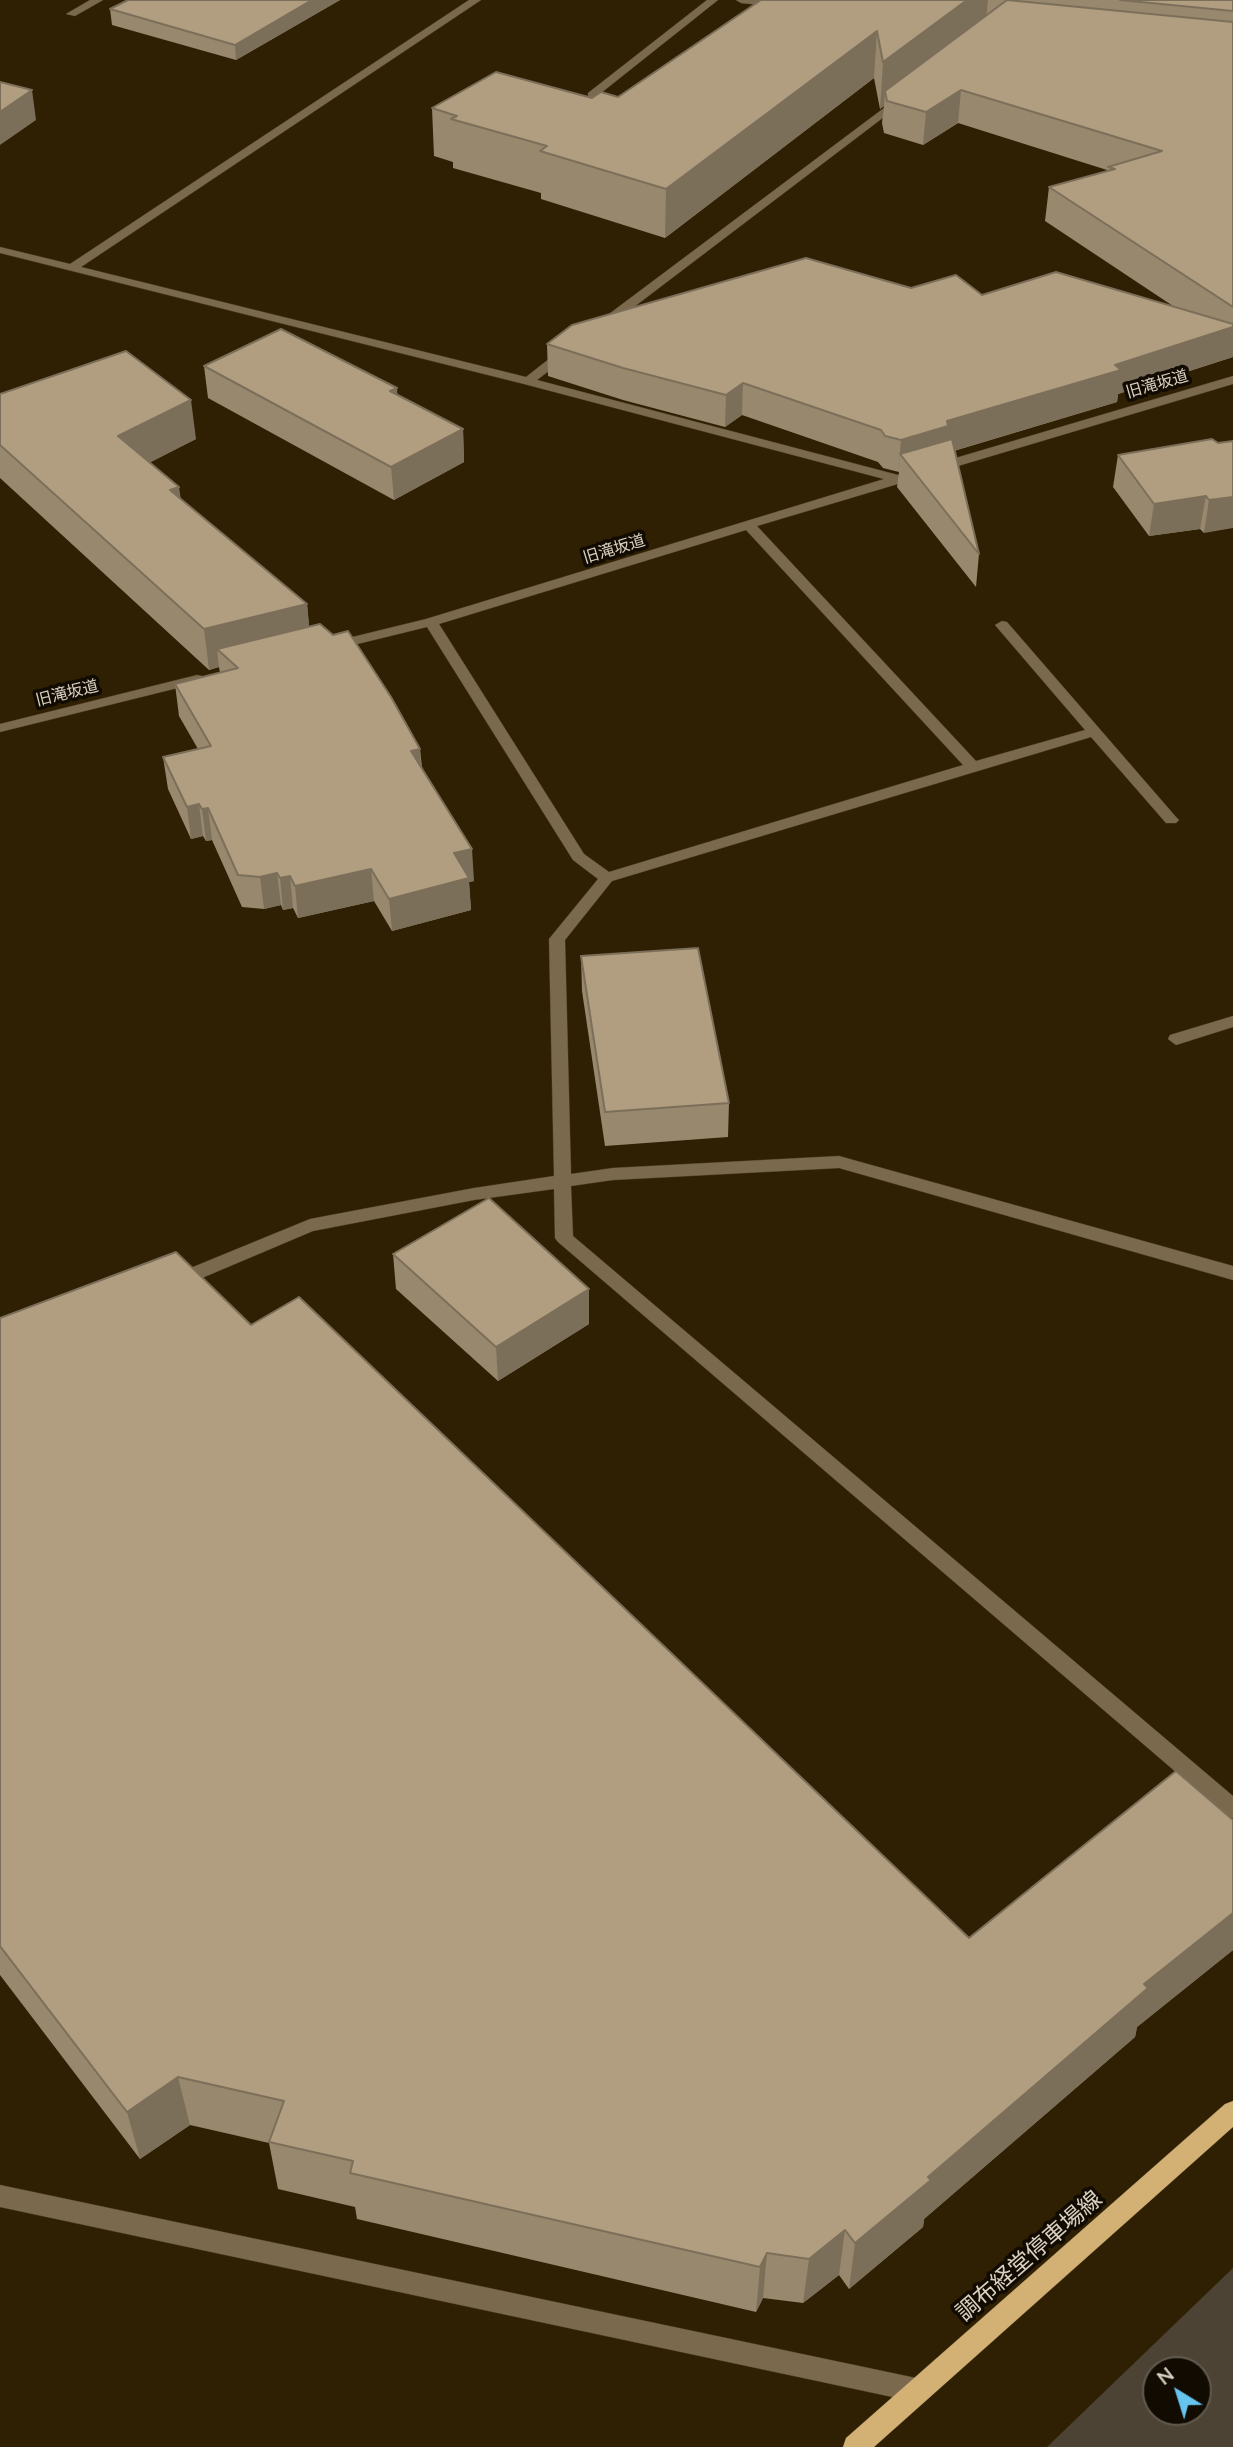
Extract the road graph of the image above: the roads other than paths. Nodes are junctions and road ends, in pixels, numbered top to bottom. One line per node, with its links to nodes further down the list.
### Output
1 (98, 0): 6 (street)
2 (476, 0): 10 (street)
3 (713, 0): 8 (street)
4 (740, 0): 5 (street)
5 (794, 5)
6 (71, 14)
7 (913, 92): 11 (street)
8 (592, 95)
9 (0, 250): 10 (street)
10 (74, 267): 14 (street)
11 (594, 331)
12 (572, 348): 14 (street)
13 (1233, 380): 15 (street, 旧滝坂道)
14 (528, 381): 15 (street)
15 (898, 479): 16 (street, 旧滝坂道)
16 (748, 524): 17 (street, 旧滝坂道); 23 (street)
17 (431, 622): 19 (street, 旧滝坂道); 25 (street)
18 (1002, 625): 22 (street)
19 (325, 648)
20 (206, 677): 21 (street, 旧滝坂道)
21 (0, 728)
22 (1093, 732): 23 (street); 24 (street)
23 (973, 767): 25 (street)
24 (1171, 820)
25 (607, 878): 28 (street)
26 (1233, 1021): 27 (street)
27 (1176, 1039)
28 (562, 1182): 29 (street); 30 (street); 31 (street)
29 (1233, 1273)
30 (161, 1288)
31 (1233, 1809)
32 (1233, 2112): 34 (main road, 調布経堂停車場線)
33 (0, 2196): 34 (street)
34 (916, 2390): 35 (main road, 調布経堂停車場線)
35 (858, 2444)

